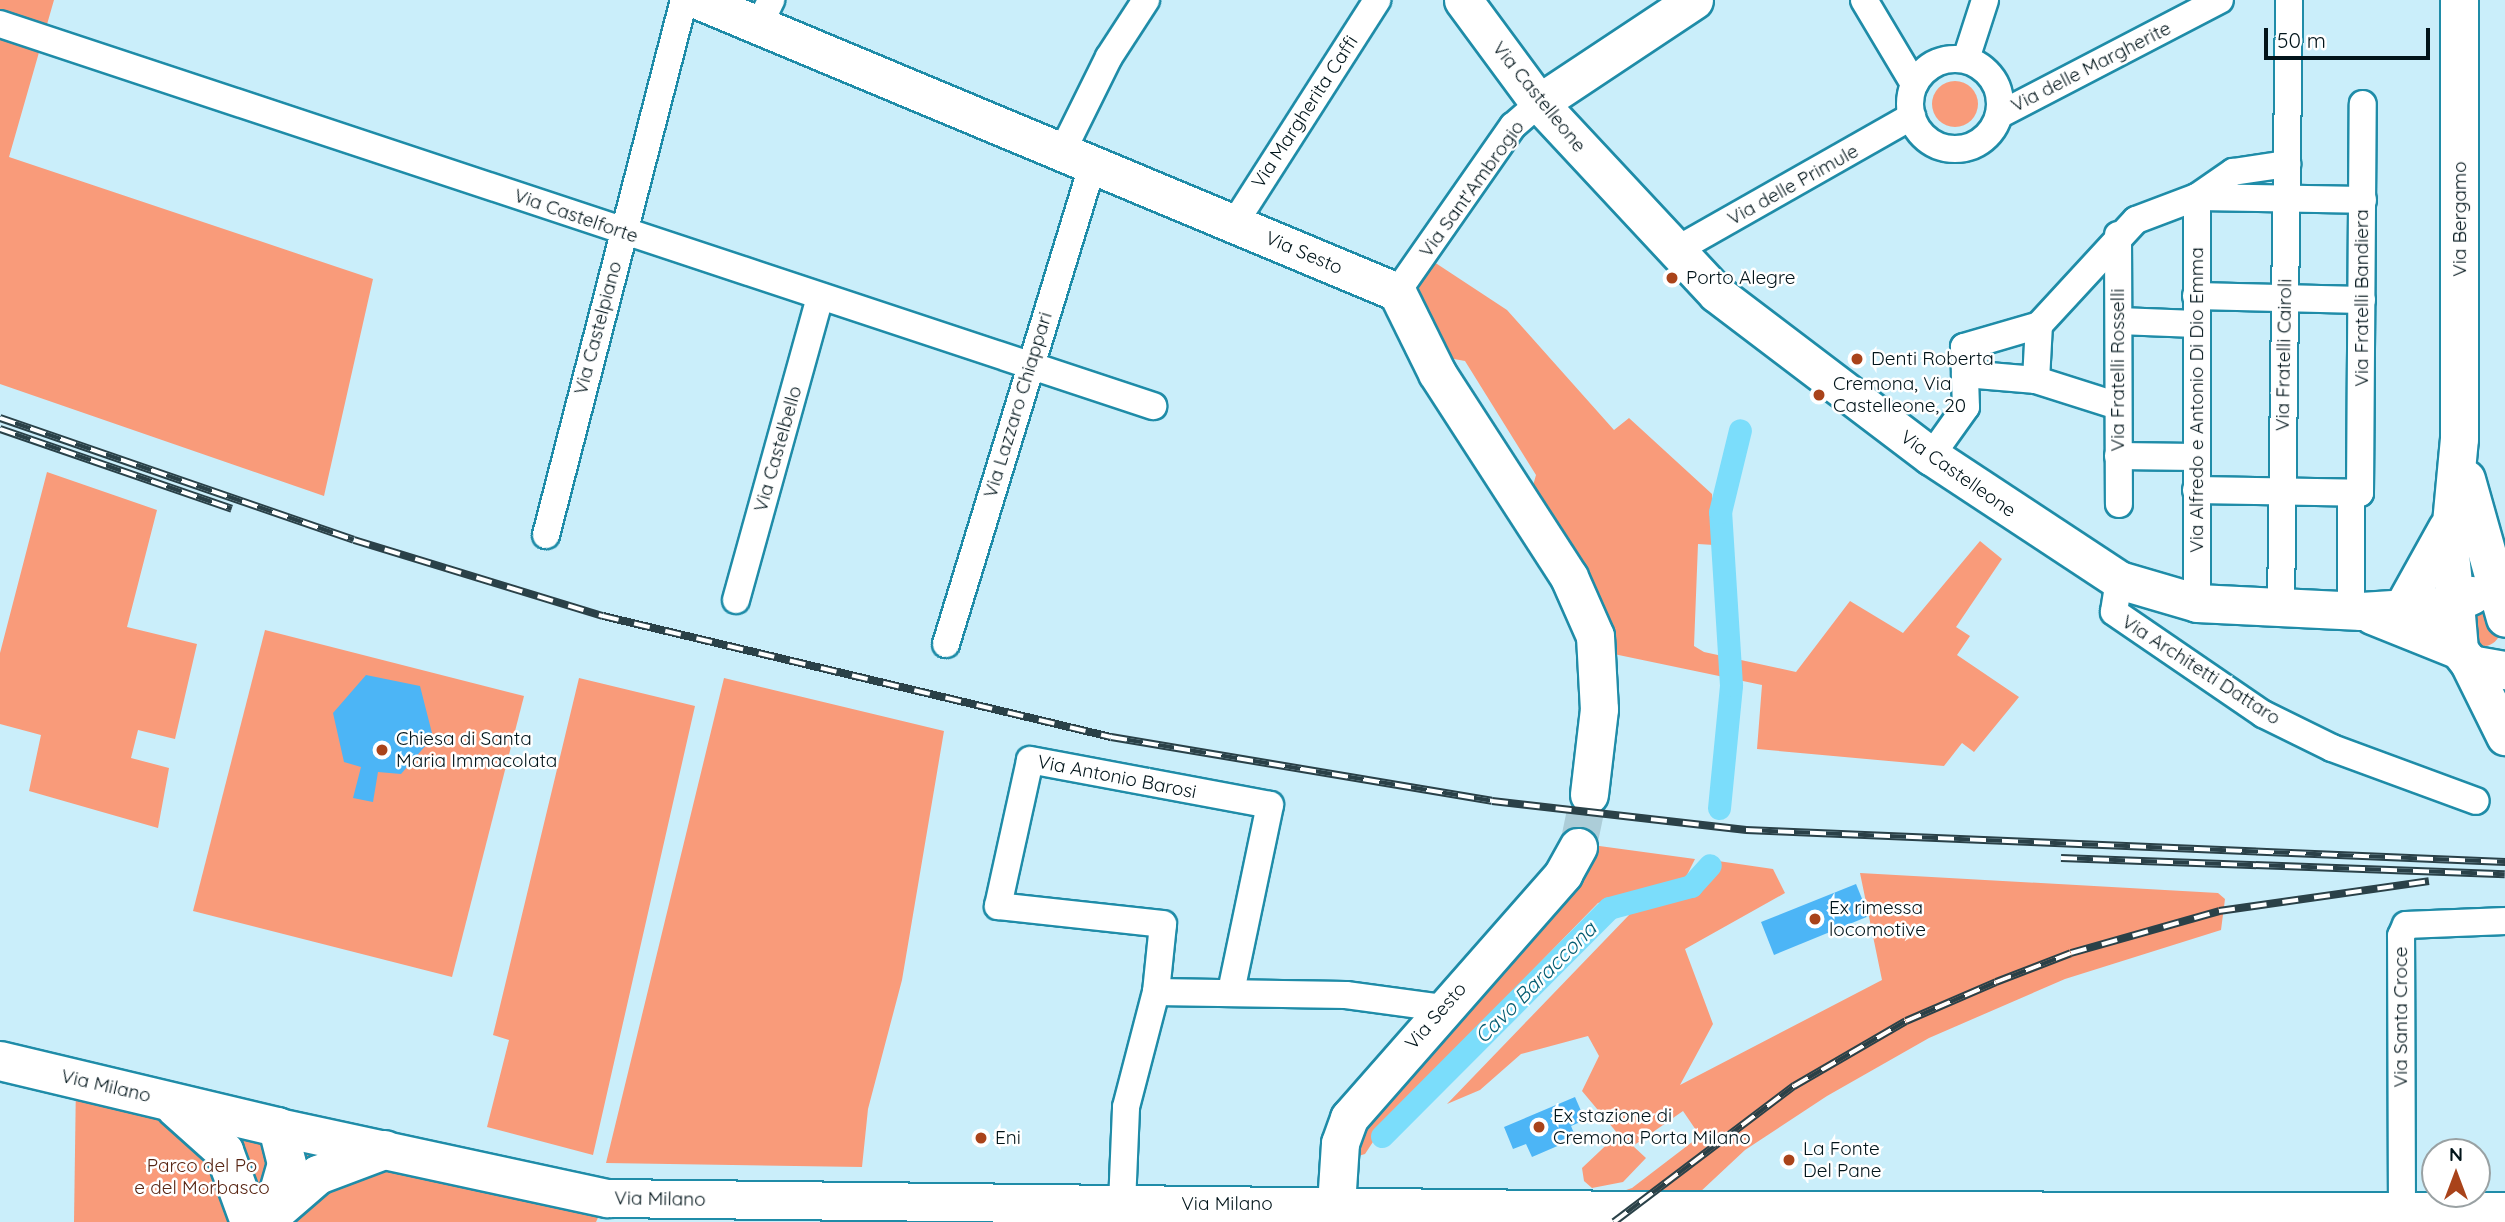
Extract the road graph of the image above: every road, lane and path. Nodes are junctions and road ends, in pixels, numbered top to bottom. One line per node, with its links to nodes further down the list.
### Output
1 (684, 0): 26 (street, Via Castelpiano)
2 (698, 0): 12 (main road, Via Sesto)
3 (1146, 0): 20 (street, Via Lazzaro Chiappari)
4 (1377, 0): 25 (street, Via Margherita Caffi)
5 (1463, 0): 16 (main road, Via Castelleone)
6 (1694, 0): 16 (main road, Via Sant'Ambrogio)
7 (1864, 0): 15 (street)
8 (1984, 0): 14 (street)
9 (2220, 0): 18 (street, Via delle Margherite)
10 (2289, 0): 21 (street, Via Fratelli Cairoli)
11 (2459, 0): 42 (main road, Via Bergamo)
12 (765, 13): 20 (main road, Via Sesto)
13 (0, 24): 26 (street, Via Castelforte)
14 (1966, 59): 15 (street); 18 (street)
15 (1914, 84): 19 (street)
16 (1539, 103): 28 (main road, Via Castelleone); 29 (street, Via Sant'Ambrogio)
17 (2363, 104): 24 (street, Via Fratelli Bandiera)
18 (1999, 115): 19 (street)
19 (1912, 116): 28 (street, Via delle Primule)
20 (1077, 160): 25 (main road, Via Sesto); 37 (street, Via Lazzaro Chiappari)
21 (2287, 164): 22 (street); 23 (street, Via Fratelli Cairoli)
22 (2197, 197): 23 (street); 27 (street); 30 (street, Via Alfredo e Antonio Di Dio Emma)
23 (2286, 199): 24 (street); 32 (street, Via Fratelli Cairoli)
24 (2362, 200): 33 (street, Via Fratelli Bandiera)
25 (1234, 224): 29 (main road, Via Sesto)
26 (624, 232): 31 (street, Via Castelforte); 51 (street, Via Castelpiano)
27 (2118, 235): 34 (street, Via Fratelli Rosselli); 36 (street)
28 (1673, 252): 43 (main road, Via Castelleone)
29 (1397, 292): 65 (main road)
30 (2196, 296): 32 (street); 35 (street, Via Alfredo e Antonio Di Dio Emma)
31 (820, 298): 37 (street, Via Castelforte); 54 (street, Via Castelbello)
32 (2285, 299): 33 (street); 47 (street, Via Fratelli Cairoli)
33 (2361, 300): 48 (street, Via Fratelli Bandiera)
34 (2119, 321): 35 (street); 41 (street, Via Fratelli Rosselli)
35 (2196, 324): 45 (street, Via Alfredo e Antonio Di Dio Emma)
36 (2039, 325): 38 (street); 39 (street)
37 (1030, 366): 40 (street, Via Castelforte); 61 (street, Via Lazzaro Chiappari)
38 (1965, 374): 39 (street); 43 (street)
39 (2036, 380): 41 (street)
40 (1153, 406)
41 (2118, 406): 44 (street, Via Fratelli Rosselli)
42 (2459, 439): 50 (main road, Via Bergamo); 52 (main road, Via Bergamo)
43 (1931, 456): 53 (main road, Via Castelleone)
44 (2118, 456): 45 (street); 49 (street, Via Fratelli Rosselli)
45 (2196, 457): 46 (street, Via Alfredo e Antonio Di Dio Emma)
46 (2196, 490): 47 (street); 56 (street, Via Alfredo e Antonio Di Dio Emma)
47 (2282, 491): 48 (street); 58 (street, Via Fratelli Cairoli)
48 (2356, 493): 60 (street, Via Fratelli Bandiera)
49 (2119, 504)
50 (2449, 524): 57 (main road, Via Bergamo); 59 (main road, Via Bergamo)
51 (546, 535)
52 (2494, 558): 55 (main road, Via Bergamo)
53 (2119, 580): 56 (main road, Via Castelleone); 66 (street, Via Architetti Dattaro)
54 (736, 600)
55 (2500, 601): 57 (main road, Via Castelleone)
56 (2197, 603): 58 (main road, Via Castelleone)
57 (2455, 604): 59 (main road, Via Castelleone); 63 (main road, Via Bergamo)
58 (2281, 607): 60 (main road, Via Castelleone)
59 (2403, 607): 60 (main road, Via Castelleone)
60 (2356, 611): 63 (main road, Via Castelleone)
61 (946, 645)
62 (2505, 645): 63 (main road)
63 (2475, 661): 64 (main road)
64 (2505, 736)
65 (1589, 794)
66 (2476, 801)
67 (1578, 847): 71 (main road, Via Sesto)
68 (2505, 922): 78 (street, Via Santa Croce)
69 (1156, 992): 70 (street); 70 (street, Via Antonio Barosi); 76 (street, Via Antonio Barosi)
70 (1231, 992): 71 (street)
71 (1441, 1009): 77 (main road, Via Sesto)
72 (0, 1061): 73 (main road, Via Milano)
73 (165, 1100): 74 (main road, Via Milano); 80 (main road)
74 (278, 1127): 75 (main road, Via Milano); 80 (main road)
75 (384, 1150): 76 (main road, Via Milano); 80 (main road)
76 (1122, 1203): 77 (main road, Via Milano)
77 (1336, 1205): 81 (main road, Via Milano)
78 (2402, 1211): 79 (main road, Via Milano); 82 (main road, Via Milano)
79 (2505, 1211)
80 (260, 1216)
81 (1733, 1216): 82 (main road, Via Milano)
82 (2229, 1216)

